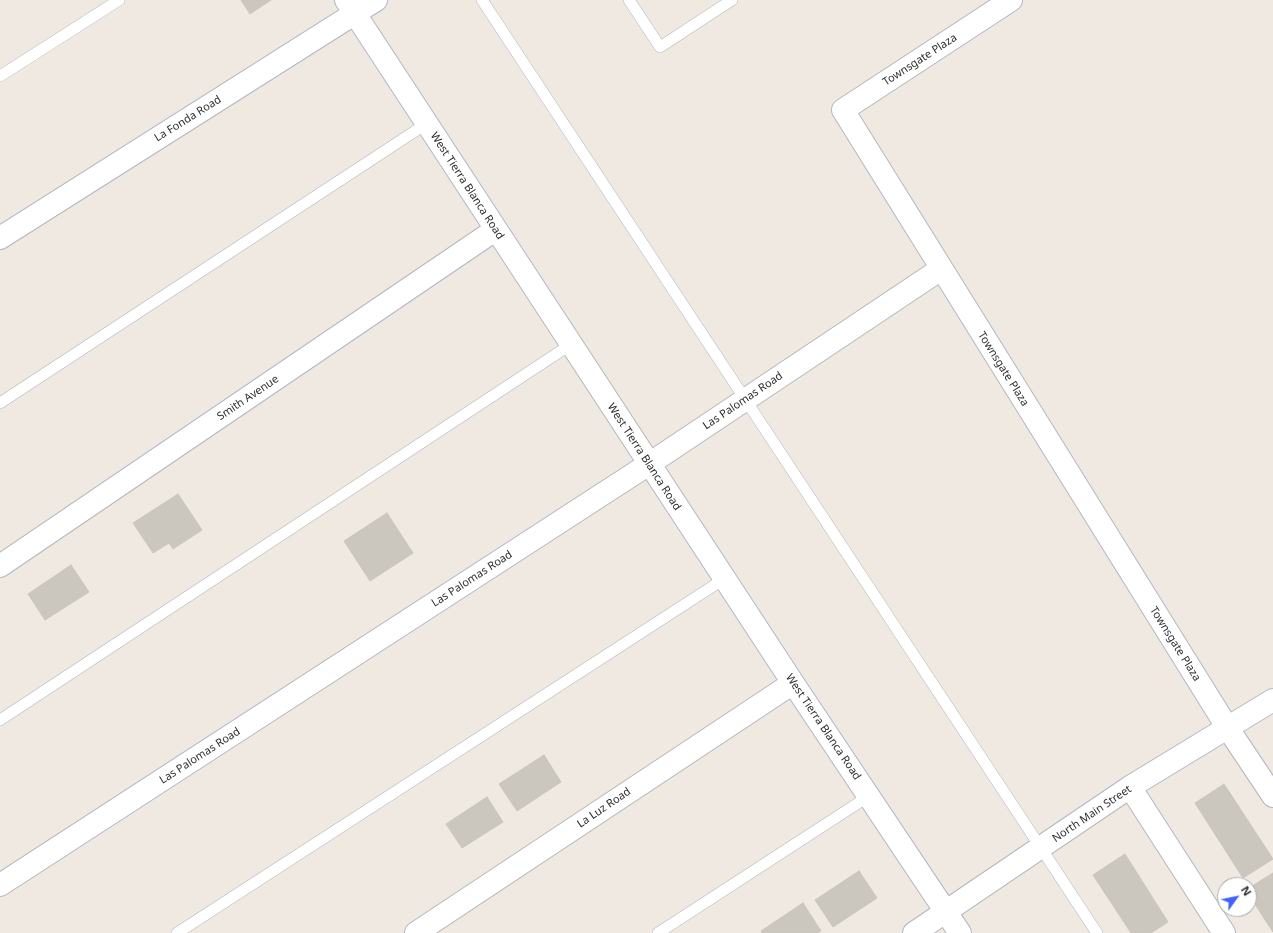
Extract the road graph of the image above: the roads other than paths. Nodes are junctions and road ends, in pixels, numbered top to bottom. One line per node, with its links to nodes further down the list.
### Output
1 (119, 0): 8 (lane)
2 (376, 0): 7 (street, La Fonda Road)
3 (482, 0): 14 (lane)
4 (629, 0): 5 (lane)
5 (732, 0)
6 (1011, 0): 12 (street, Townsgate Plaza)
7 (350, 7): 9 (street, West Tierra Blanca Road); 11 (street, La Fonda Road)
8 (0, 76)
9 (426, 124): 10 (street, West Tierra Blanca Road); 15 (lane)
10 (495, 230): 13 (street, West Tierra Blanca Road); 17 (street, Smith Avenue)
11 (0, 238)
12 (941, 269): 14 (street, Las Palomas Road); 22 (street, Townsgate Plaza)
13 (570, 345): 16 (street, West Tierra Blanca Road); 21 (lane)
14 (746, 399): 16 (street, Las Palomas Road); 26 (lane)
15 (0, 403)
16 (649, 464): 18 (street, West Tierra Blanca Road); 27 (street, Las Palomas Road)
17 (0, 566)
18 (724, 579): 19 (street, West Tierra Blanca Road); 29 (lane)
19 (793, 683): 24 (street, West Tierra Blanca Road); 30 (street, La Luz Road)
20 (1273, 700): 22 (street, North Main Street)
21 (0, 720)
22 (1227, 728): 23 (street, North Main Street); 25 (street, Townsgate Plaza)
23 (1130, 787): 26 (street, North Main Street); 35 (street)
24 (869, 796): 28 (street, West Tierra Blanca Road); 31 (lane)
25 (1273, 796)
26 (1042, 847): 28 (street, North Main Street); 34 (lane)
27 (0, 885)
28 (947, 911): 32 (street, North Main Street); 33 (street, West Tierra Blanca Road)
29 (177, 933)
30 (416, 933)
31 (658, 933)
32 (914, 933)
33 (960, 933)
34 (1096, 933)
35 (1224, 933)

